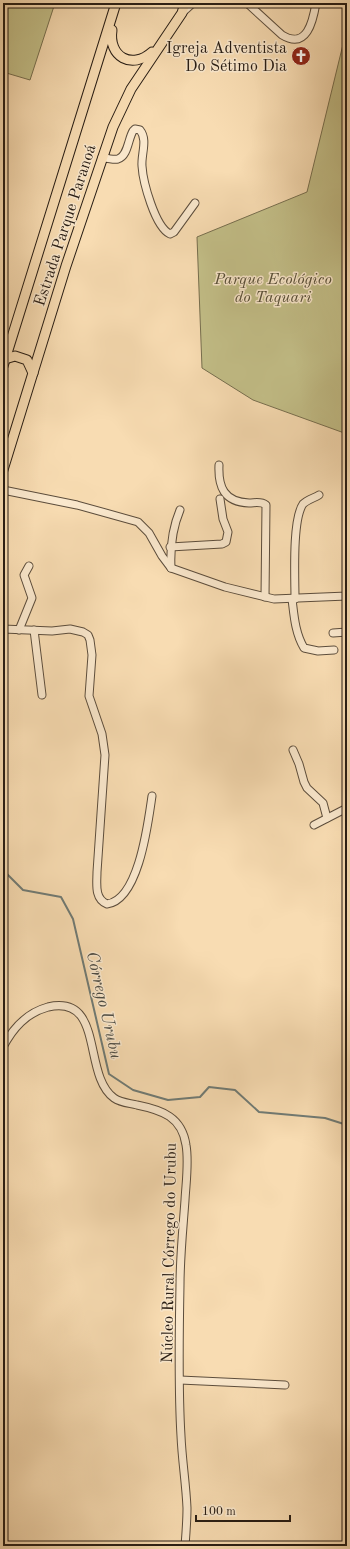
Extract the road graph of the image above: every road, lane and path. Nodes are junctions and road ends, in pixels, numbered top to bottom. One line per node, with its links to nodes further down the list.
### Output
1 (185, 3): 6 (main road, Estrada Parque Paranoá)
2 (193, 3): 6 (street)
3 (247, 3): 4 (street)
4 (315, 4)
5 (115, 7): 7 (main road); 10 (main road, Estrada Parque Paranoá)
6 (182, 13): 7 (main road, Estrada Parque Paranoá)
7 (160, 46): 8 (main road, Estrada Parque Paranoá)
8 (102, 157): 9 (street); 11 (main road, Estrada Parque Paranoá)
9 (195, 203)
10 (4, 362): 11 (main road)
11 (33, 373): 13 (main road, Estrada Parque Paranoá)
12 (219, 465): 22 (street)
13 (3, 470)
14 (3, 490): 20 (street)
15 (319, 495): 23 (street)
16 (220, 499): 18 (street)
17 (180, 510): 18 (street)
18 (170, 547): 20 (street)
19 (29, 566): 25 (street)
20 (171, 568): 22 (street)
21 (347, 596): 23 (street)
22 (265, 597): 23 (street)
23 (294, 599): 29 (street)
24 (3, 629): 25 (street)
25 (19, 630): 26 (street)
26 (34, 630): 30 (street); 32 (street)
27 (347, 632): 28 (street)
28 (333, 633)
29 (334, 650)
30 (42, 695)
31 (293, 750): 34 (street)
32 (152, 796)
33 (347, 808): 34 (street)
34 (327, 818): 35 (street)
35 (314, 825)
36 (3, 1047): 37 (street, Núcleo Rural Córrego do Urubu)
37 (180, 1380): 38 (street); 41 (street, Núcleo Rural Córrego do Urubu)
38 (285, 1385)
39 (347, 1523): 40 (street)
40 (347, 1540)
41 (185, 1546)

